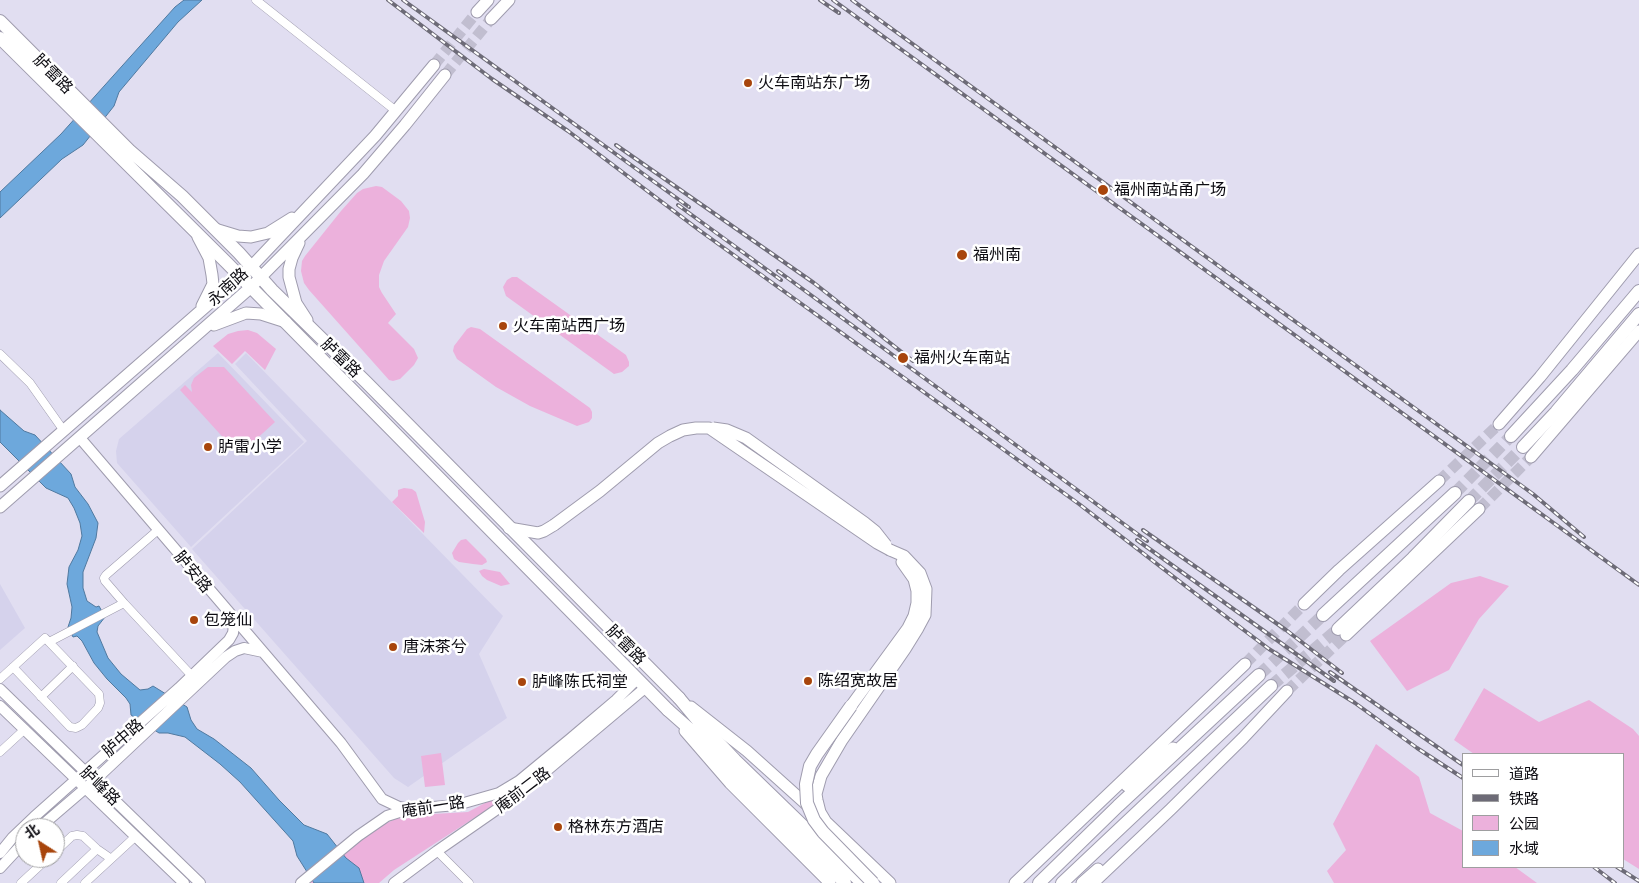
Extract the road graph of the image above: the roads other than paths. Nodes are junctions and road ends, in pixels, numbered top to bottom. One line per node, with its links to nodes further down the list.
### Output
1 (256, 0): 11 (street)
2 (488, 0): 4 (main road)
3 (509, 0): 5 (main road)
4 (477, 12)
5 (491, 19)
6 (0, 21): 10 (main road, 胪雷路)
7 (0, 38): 10 (main road, 胪雷路)
8 (434, 65): 11 (main road, 永南路)
9 (445, 75): 14 (main road)
10 (81, 110): 13 (main road, 胪雷路); 15 (main road, 胪雷路)
11 (396, 111): 12 (main road, 永南路)
12 (306, 209): 13 (main road); 17 (main road, 永南路)
13 (215, 229): 17 (main road, 胪雷路)
14 (306, 231): 19 (main road); 27 (main road)
15 (195, 232): 18 (main road, 胪雷路); 23 (main road)
16 (1639, 254): 29 (main road)
17 (251, 267): 18 (main road, 永南路); 19 (main road, 胪雷路)
18 (240, 277): 20 (main road, 胪雷路); 23 (main road, 永南路)
19 (260, 277): 20 (main road); 27 (main road, 胪雷路)
20 (250, 288): 24 (main road, 胪雷路); 26 (main road)
21 (1639, 290): 31 (main road)
22 (1639, 314): 33 (main road)
23 (197, 315): 30 (main road, 永南路)
24 (286, 322): 26 (main road); 54 (main road, 胪雷路)
25 (1639, 331): 33 (main road)
26 (199, 333): 32 (main road)
27 (314, 333): 39 (main road, 胪雷路)
28 (0, 354): 30 (street)
29 (1499, 424)
30 (64, 431): 35 (main road, 永南路)
31 (1511, 436)
32 (80, 438): 38 (main road); 40 (street, 胪安路)
33 (1527, 452)
34 (1439, 481): 42 (main road)
35 (0, 486)
36 (1455, 493): 43 (main road)
37 (1474, 505): 45 (main road)
38 (0, 507)
39 (509, 528): 60 (main road, 胪雷路); 63 (main road, bridge)
40 (158, 530): 41 (street); 44 (street, 胪安路)
41 (124, 603): 46 (street); 52 (street)
42 (1304, 604)
43 (1323, 615)
44 (232, 617): 47 (street, 胪安路); 52 (street, 胪中路)
45 (1342, 632)
46 (49, 642): 49 (street); 50 (street)
47 (263, 652): 58 (street, 胪中路); 72 (street, 胪安路)
48 (1245, 664): 80 (main road)
49 (73, 666): 59 (street); 59 (street)
50 (13, 667): 53 (street); 59 (street)
51 (1258, 675): 61 (main road)
52 (192, 676): 58 (street, 胪中路)
53 (0, 679)
54 (641, 684): 64 (main road, 胪雷路); 73 (street, 庵前一路); 83 (street, 庵前二路)
55 (1271, 686): 75 (main road)
56 (0, 689): 67 (street, 胪峰路)
57 (1287, 691): 74 (main road)
58 (180, 694): 67 (street, 胪中路); 70 (street, 胪中路)
59 (41, 697)
60 (679, 698): 68 (main road, 胪雷路); 77 (main road)
61 (1233, 699): 80 (main road); 103 (main road)
62 (0, 706): 65 (street, 胪峰路)
63 (856, 709): 77 (main road); 100 (main road, bridge)
64 (668, 710): 68 (main road, 胪雷路); 97 (main road)
65 (25, 730): 66 (street); 69 (street, 胪峰路)
66 (0, 752)
67 (85, 771): 69 (street, 胪中路); 70 (street, 胪峰路)
68 (741, 772): 98 (main road); 99 (main road)
69 (77, 779): 71 (street, 胪峰路); 85 (street, 胪中路)
70 (94, 780): 71 (street, 胪中路); 93 (street, 胪峰路)
71 (86, 788): 76 (street, 胪中路); 79 (street, 胪峰路)
72 (382, 799): 73 (street); 78 (street)
73 (409, 809): 78 (street, 庵前一路)
74 (1171, 809): 106 (main road); 107 (main road)
75 (1139, 810): 104 (main road); 105 (main road)
76 (51, 818)
77 (826, 822): 101 (main road)
78 (376, 823): 94 (street, 庵前一路)
79 (134, 834): 86 (street); 92 (street, 胪峰路)
80 (1068, 834): 102 (main road)
81 (65, 843): 82 (street)
82 (97, 849): 86 (street); 90 (street)
83 (437, 851): 95 (street, 庵前二路); 96 (street)
84 (15, 852): 87 (street)
85 (0, 853)
86 (110, 858): 91 (street)
87 (0, 868)
88 (37, 868): 89 (street)
89 (21, 883)
90 (61, 883)
91 (85, 883)
92 (184, 883)
93 (200, 883)
94 (301, 883)
95 (394, 883)
96 (469, 883)
97 (830, 883)
98 (845, 883)
99 (862, 883)
100 (873, 883)
101 (890, 883)
102 (1015, 883)
103 (1039, 883)
104 (1062, 883)
105 (1074, 883)
106 (1082, 883)
107 (1093, 883)

